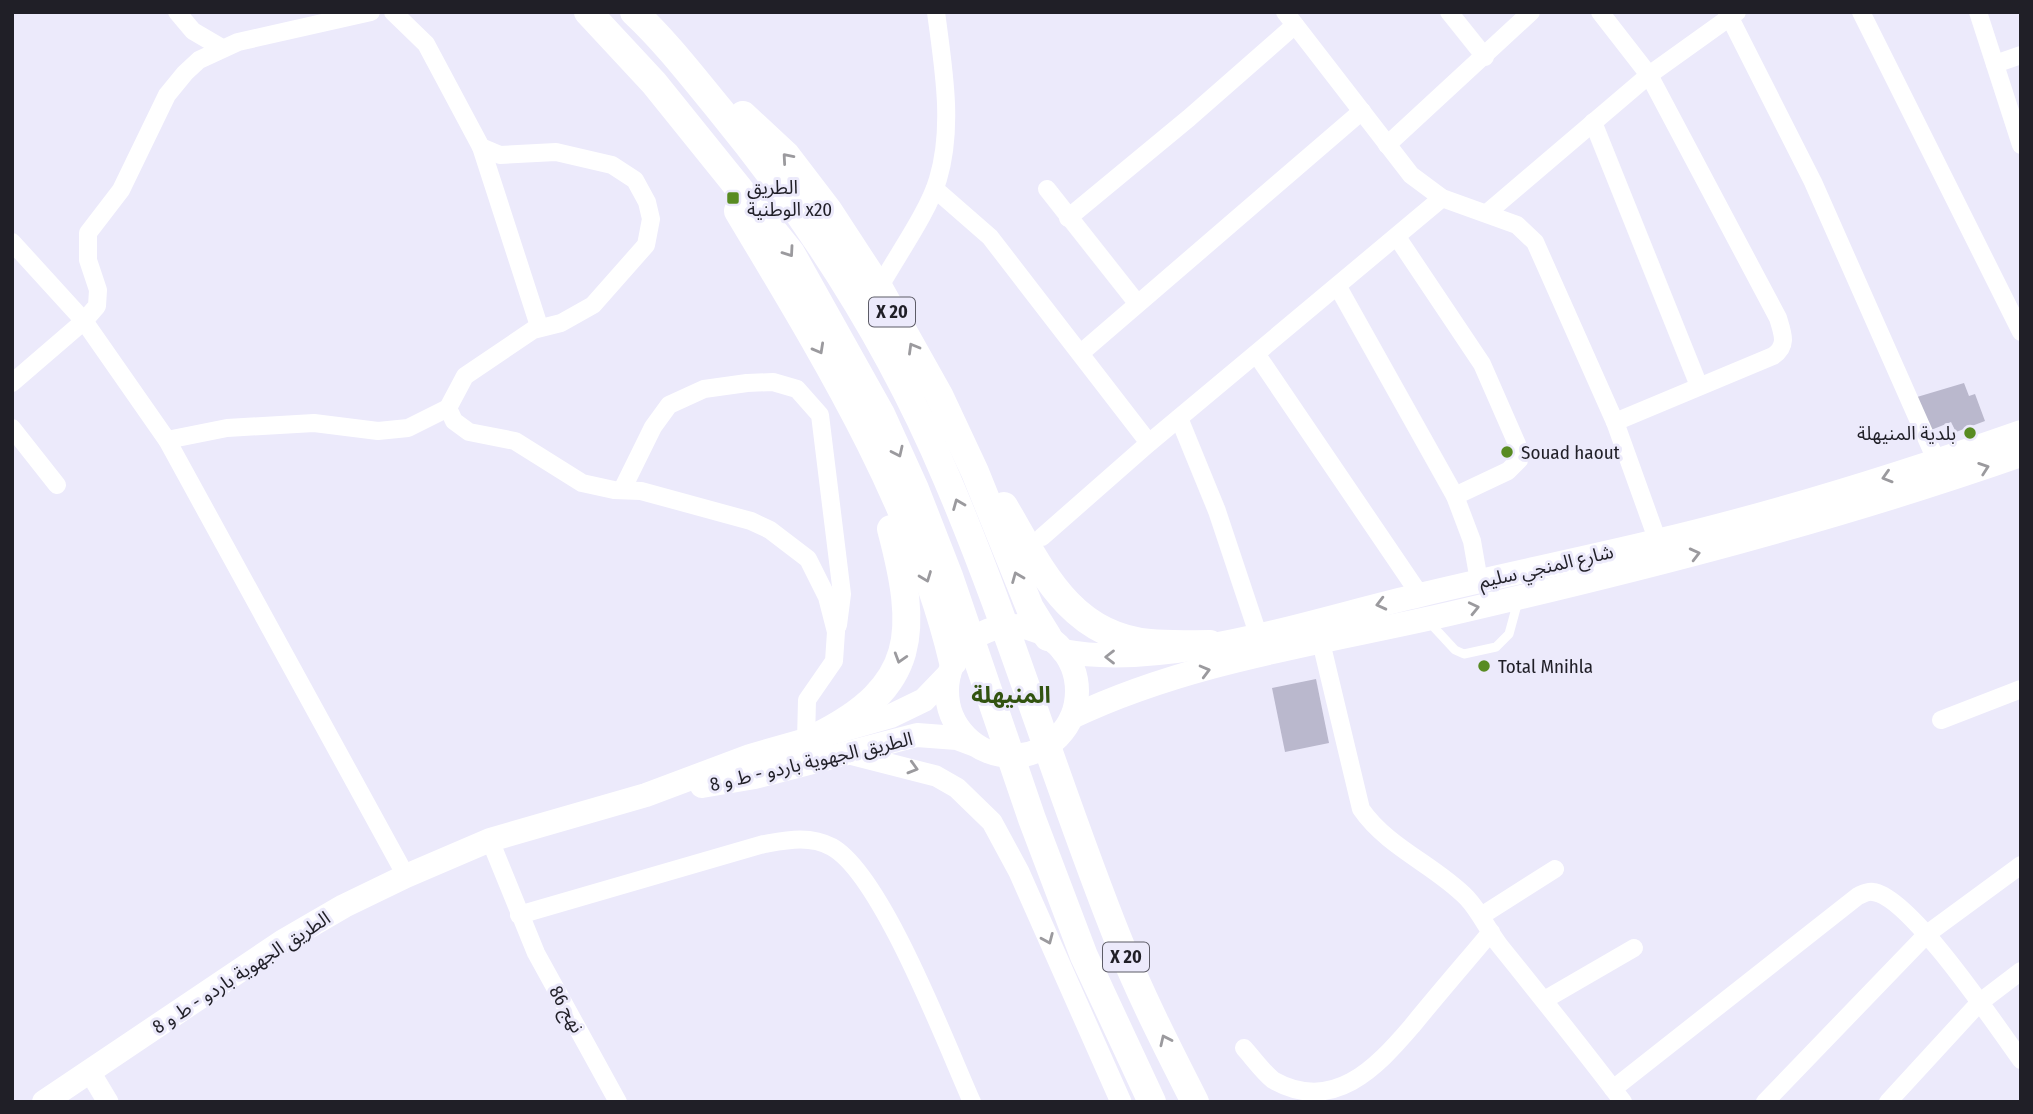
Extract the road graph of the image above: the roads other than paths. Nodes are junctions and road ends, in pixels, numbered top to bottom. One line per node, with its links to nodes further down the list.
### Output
1 (177, 12): 15 (street)
2 (371, 12): 15 (street)
3 (393, 12): 25 (street)
4 (589, 12): 20 (highway, X 20)
5 (634, 12): 14 (highway, X 20)
6 (936, 12): 26 (street)
7 (1449, 12): 17 (street)
8 (1531, 12): 17 (street)
9 (1600, 12): 19 (street)
10 (1861, 12): 38 (street)
11 (1978, 12): 18 (street)
12 (1731, 14): 19 (street); 53 (street)
13 (1290, 19): 21 (street); 30 (street)
14 (661, 37): 34 (highway, X 20, one-way to 14); 99 (highway, X 20, one-way to 14)
15 (222, 47): 36 (street)
16 (2021, 55): 18 (street)
17 (1485, 57): 23 (street)
18 (1995, 64): 24 (street)
19 (1649, 75): 22 (street); 42 (street)
20 (654, 83): 44 (highway, X 20, one-way to 44); 98 (highway, X 20, one-way to 98)
21 (1362, 111): 23 (street); 35 (street)
22 (1593, 122): 29 (street); 42 (street)
23 (1387, 145): 28 (street)
24 (2021, 145)
25 (481, 147): 37 (street); 37 (street)
26 (935, 189): 34 (street); 39 (street)
27 (1047, 189): 30 (street)
28 (1442, 198): 29 (street); 31 (street)
29 (1486, 213): 47 (street)
30 (1068, 218): 35 (street)
31 (1397, 237): 33 (street); 56 (street)
32 (12, 242): 36 (street)
33 (1338, 287): 40 (street); 56 (street)
34 (879, 288): 43 (highway, X 20, one-way to 34)
35 (1137, 303): 39 (street)
36 (84, 321): 41 (street); 50 (street)
37 (539, 326): 45 (street)
38 (2021, 332)
39 (1082, 352): 51 (street)
40 (1257, 355): 46 (street); 60 (street)
41 (12, 383)
42 (1699, 386): 47 (street)
43 (939, 394): 66 (highway, X 20, one-way to 43); 67 (highway)
44 (849, 403): 68 (highway, X 20, one-way to 68); 72 (highway, one-way to 72)
45 (448, 408): 50 (street); 55 (street)
46 (1179, 418): 51 (street); 64 (street)
47 (1615, 422): 58 (street)
48 (12, 428): 54 (street)
49 (2021, 432): 53 (main road, شارع المنجي سليم)
50 (167, 440): 79 (street)
51 (1149, 443): 57 (street)
52 (2021, 455): 58 (main road, شارع المنجي سليم, one-way to 52)
53 (1937, 462): 58 (main road, شارع المنجي سليم, one-way to 58)
54 (57, 485)
55 (622, 490): 63 (street); 63 (street)
56 (1455, 496): 59 (street)
57 (1042, 537)
58 (1661, 551): 59 (main road, شارع المنجي سليم); 61 (main road, شارع المنجي سليم)
59 (1479, 581): 60 (main road, شارع المنجي سليم)
60 (1420, 595): 64 (main road, شارع المنجي سليم, one-way to 64)
61 (1519, 597): 62 (main road, شارع المنجي سليم, one-way to 61); 62 (lane)
62 (1426, 619): 65 (main road, شارع المنجي سليم)
63 (836, 632): 72 (street)
64 (1258, 634): 67 (main road, شارع المنجي سليم)
65 (1321, 642): 70 (main road, شارع المنجي سليم, one-way to 65); 81 (street)
66 (1056, 644): 67 (main road, شارع المنجي سليم, one-way to 66); 68 (main road); 70 (main road)
67 (1210, 644)
68 (951, 668): 72 (main road, الطريق الجهوية باردو - ط و 8); 73 (main road)
69 (2021, 689): 71 (street)
70 (1072, 717): 73 (main road)
71 (1941, 719)
72 (811, 739): 75 (main road, الطريق الجهوية باردو - ط و 8)
73 (975, 745): 74 (main road, الطريق الجهوية باردو - ط و 8)
74 (846, 753): 75 (main road, الطريق الجهوية باردو - ط و 8); 97 (street, one-way to 97)
75 (646, 795): 76 (main road, الطريق الجهوية باردو - ط و 8)
76 (489, 840): 79 (main road, الطريق الجهوية باردو - ط و 8); 80 (street, نهج 86)
77 (2021, 865): 83 (street)
78 (1555, 869): 81 (street)
79 (406, 876): 90 (main road, الطريق الجهوية باردو - ط و 8)
80 (519, 915): 95 (street, نهج 86); 96 (street)
81 (1482, 916): 82 (street)
82 (1491, 932): 86 (street); 92 (street)
83 (1927, 934): 87 (street); 91 (street); 100 (street)
84 (1634, 947): 86 (street)
85 (2021, 971): 87 (street)
86 (1546, 999): 91 (street)
87 (1979, 1003): 89 (street); 101 (street)
88 (1244, 1048): 92 (street)
89 (2021, 1060)
90 (90, 1072): 93 (main road, الطريق الجهوية باردو - ط و 8); 94 (street)
91 (1615, 1097)
92 (1329, 1099)
93 (44, 1102)
94 (108, 1102)
95 (618, 1102)
96 (972, 1102)
97 (1121, 1102)
98 (1152, 1102)
99 (1195, 1102)
100 (1765, 1102)
101 (1888, 1102)

